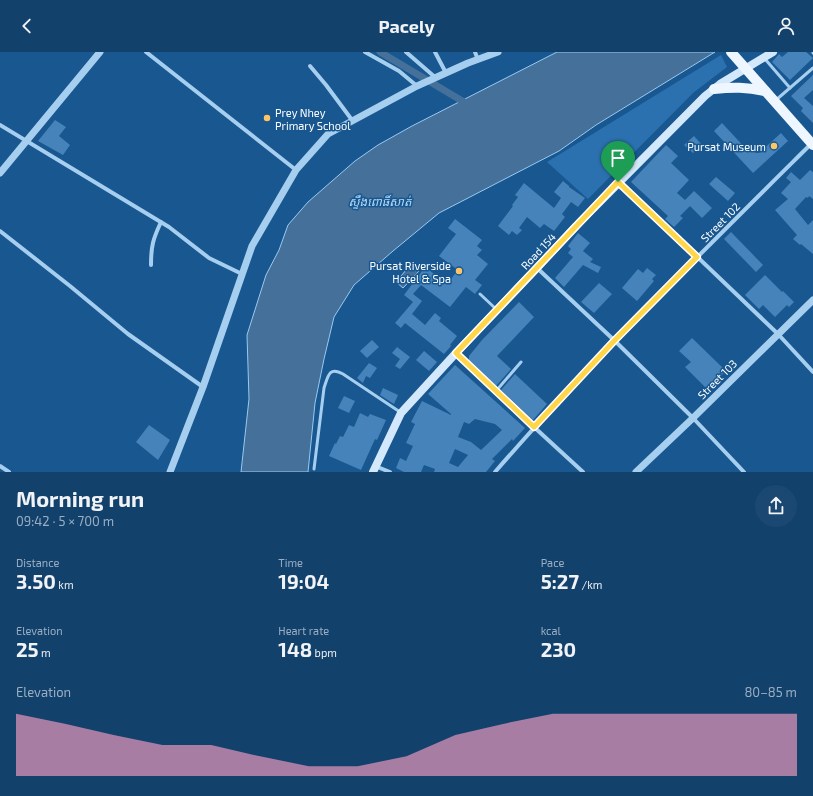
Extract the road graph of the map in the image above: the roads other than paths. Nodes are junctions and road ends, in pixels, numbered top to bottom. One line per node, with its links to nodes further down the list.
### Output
1 (100, 52): 24 (street)
2 (146, 52): 26 (street)
3 (365, 52): 17 (street)
4 (406, 52): 16 (street)
5 (435, 52): 15 (street)
6 (475, 52): 11 (street)
7 (498, 52): 11 (street)
8 (773, 52): 10 (main road, Road 154)
9 (734, 55): 13 (main road)
10 (764, 58): 13 (main road, Road 154); 18 (lane)
11 (478, 60): 15 (street)
12 (310, 66): 22 (street)
13 (745, 68): 19 (main road, Road 154); 20 (main road)
14 (813, 68): 18 (lane)
15 (446, 73): 16 (street)
16 (434, 79): 17 (street)
17 (420, 85): 22 (street)
18 (790, 88): 21 (lane)
19 (714, 89): 20 (main road); 28 (main road, Road 154)
20 (766, 91): 21 (main road)
21 (774, 101): 25 (main road)
22 (352, 120): 26 (street)
23 (0, 125): 24 (street)
24 (26, 141): 27 (street); 29 (street)
25 (812, 144): 31 (street, Street 102)
26 (296, 170): 34 (street)
27 (0, 173)
28 (618, 182): 31 (street); 33 (main road, Road 154)
29 (161, 222): 32 (street); 34 (street)
30 (0, 231): 43 (street)
31 (697, 257): 38 (street); 39 (street, Street 102)
32 (151, 265)
33 (537, 268): 37 (main road, Road 154); 39 (street)
34 (242, 274): 43 (street)
35 (480, 294): 37 (lane)
36 (813, 300): 38 (street, Street 103)
37 (497, 310): 40 (main road, Road 154)
38 (778, 334): 42 (street); 46 (street, Street 103)
39 (614, 341): 46 (street); 47 (street, Street 102)
40 (456, 353): 44 (street); 45 (main road, Road 154)
41 (521, 362): 44 (lane)
42 (813, 372)
43 (203, 387): 52 (street)
44 (496, 391): 47 (street)
45 (401, 413): 49 (lane); 50 (main road, Road 154)
46 (693, 418): 56 (street, Street 103); 57 (street)
47 (534, 427): 54 (street, Street 102); 55 (street)
48 (0, 466): 51 (street)
49 (314, 469)
50 (374, 469): 53 (street)
51 (9, 472)
52 (170, 472)
53 (390, 472)
54 (495, 472)
55 (583, 472)
56 (636, 472)
57 (744, 472)

